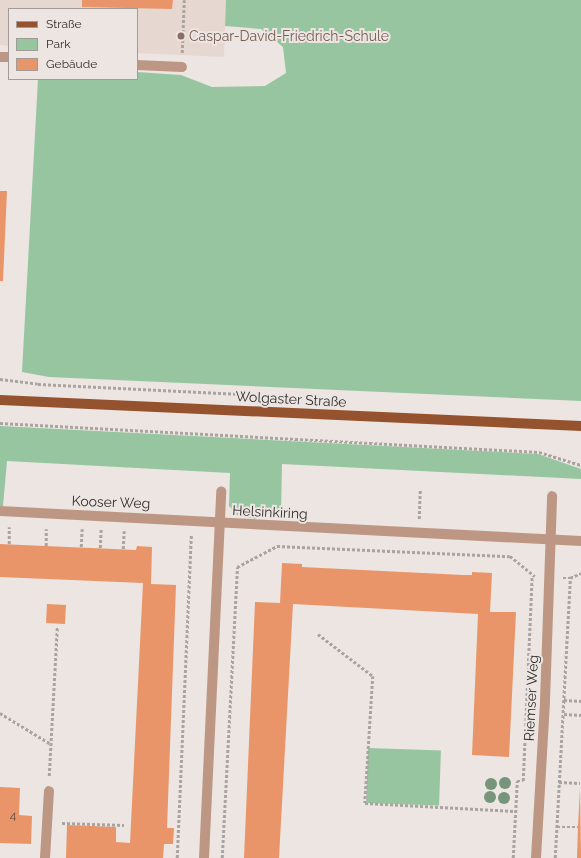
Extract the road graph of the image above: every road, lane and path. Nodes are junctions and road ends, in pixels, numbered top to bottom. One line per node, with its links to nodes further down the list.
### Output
1 (184, 0): 3 (path)
2 (138, 65): 3 (street)
3 (182, 67)
4 (0, 400): 6 (main road, Wolgaster Straße)
5 (0, 422): 7 (path)
6 (581, 426)
7 (581, 465)
8 (420, 489): 19 (path)
9 (221, 491): 15 (street)
10 (552, 496): 20 (street, Riemser Weg)
11 (0, 511): 15 (street, Kooser Weg)
12 (82, 522): 24 (path)
13 (101, 523): 25 (path)
14 (125, 524): 26 (path)
15 (219, 524): 19 (street, Helsinkiring); 46 (street, Helsinkiring)
16 (10, 525): 22 (path)
17 (46, 526): 23 (path)
18 (191, 532): 45 (path)
19 (419, 534): 20 (street, Helsinkiring)
20 (551, 539): 21 (street, Helsinkiring); 49 (street, Riemser Weg)
21 (581, 541)
22 (9, 544)
23 (46, 546)
24 (81, 548)
25 (100, 548)
26 (123, 549)
27 (570, 578): 30 (path)
28 (56, 627): 35 (path)
29 (318, 634): 39 (path)
30 (564, 700): 31 (path); 33 (path)
31 (581, 701)
32 (0, 713): 35 (path)
33 (563, 714): 34 (path); 36 (path)
34 (581, 715)
35 (51, 744): 38 (path)
36 (559, 782): 37 (path); 42 (path)
37 (580, 783)
38 (49, 791): 40 (street)
39 (516, 810): 47 (path); 48 (path)
40 (47, 822): 41 (path); 44 (street)
41 (124, 825)
42 (557, 826): 43 (path); 50 (path)
43 (578, 828)
44 (45, 858)
45 (177, 858)
46 (204, 858)
47 (222, 858)
48 (512, 858)
49 (536, 858)
50 (555, 858)

